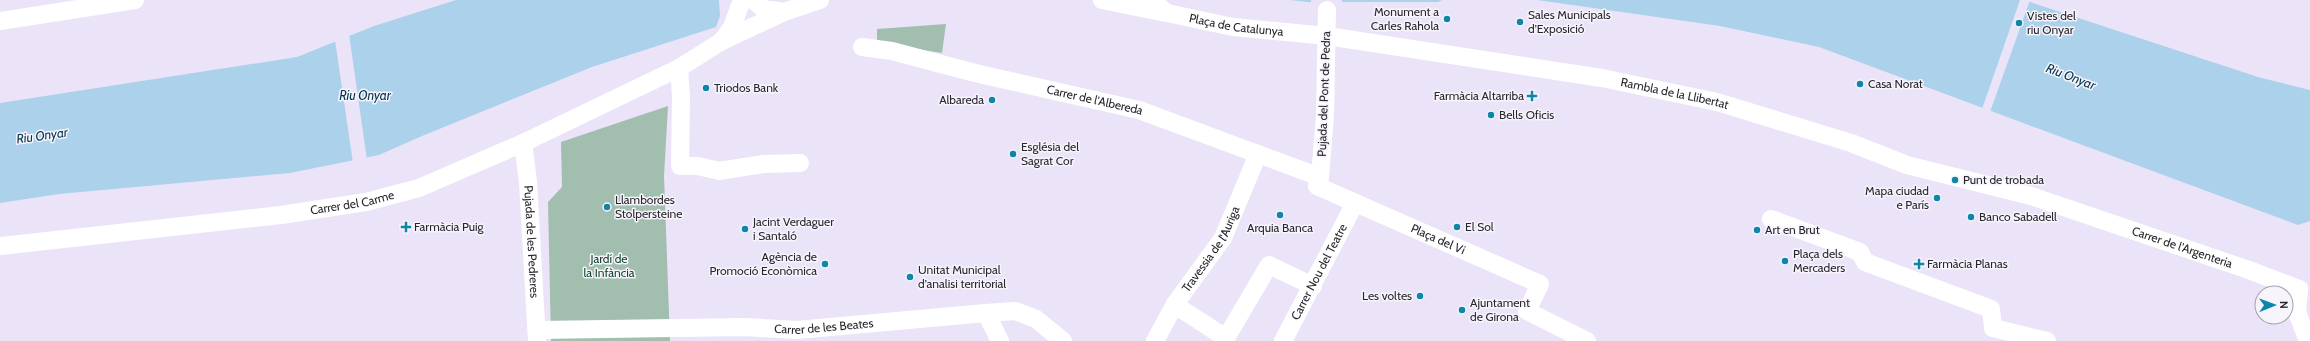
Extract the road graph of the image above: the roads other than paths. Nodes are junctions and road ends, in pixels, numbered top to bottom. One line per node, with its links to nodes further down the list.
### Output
1 (135, 0): 10 (street)
2 (742, 0): 12 (street)
3 (753, 0): 8 (street)
4 (820, 0): 8 (street)
5 (1102, 0): 9 (street)
6 (1151, 0): 9 (street, Plaça de Catalunya)
7 (1327, 10): 11 (street, Pujada del Pont de Pedra)
8 (784, 12): 12 (street)
9 (1167, 13): 11 (street, Plaça de Catalunya)
10 (0, 21)
11 (1327, 36): 18 (street, Pujada del Pont de Pedra); 19 (street, Rambla de la Llibertat)
12 (722, 41): 14 (street)
13 (862, 47): 16 (street, Carrer de l'Albereda)
14 (679, 68): 15 (street, Carrer del Carme); 17 (street)
15 (523, 143): 22 (street, Carrer del Carme); 28 (street, Pujada de les Pedreres)
16 (1258, 154): 18 (street, Carrer de l'Albereda); 24 (street, Travessia de l'Auriga)
17 (800, 163)
18 (1320, 177): 20 (street, Plaça del Vi)
19 (2014, 191): 35 (street, Carrer de l'Argenteria)
20 (1355, 203): 23 (street, Carrer Nou del Teatre); 33 (street, Plaça del Vi)
21 (1771, 219): 26 (street)
22 (0, 246)
23 (1313, 286): 24 (street); 32 (street, Carrer Nou del Teatre)
24 (1175, 305): 31 (street, Travessia de l'Auriga)
25 (986, 313): 28 (street, Carrer de les Beates); 29 (street); 30 (street, Carrer de les Beates)
26 (1992, 321): 27 (street); 34 (street)
27 (2032, 330)
28 (537, 336)
29 (1000, 341)
30 (1063, 341)
31 (1156, 341)
32 (1284, 341)
33 (1587, 341)
34 (2047, 341)
35 (2308, 341)

